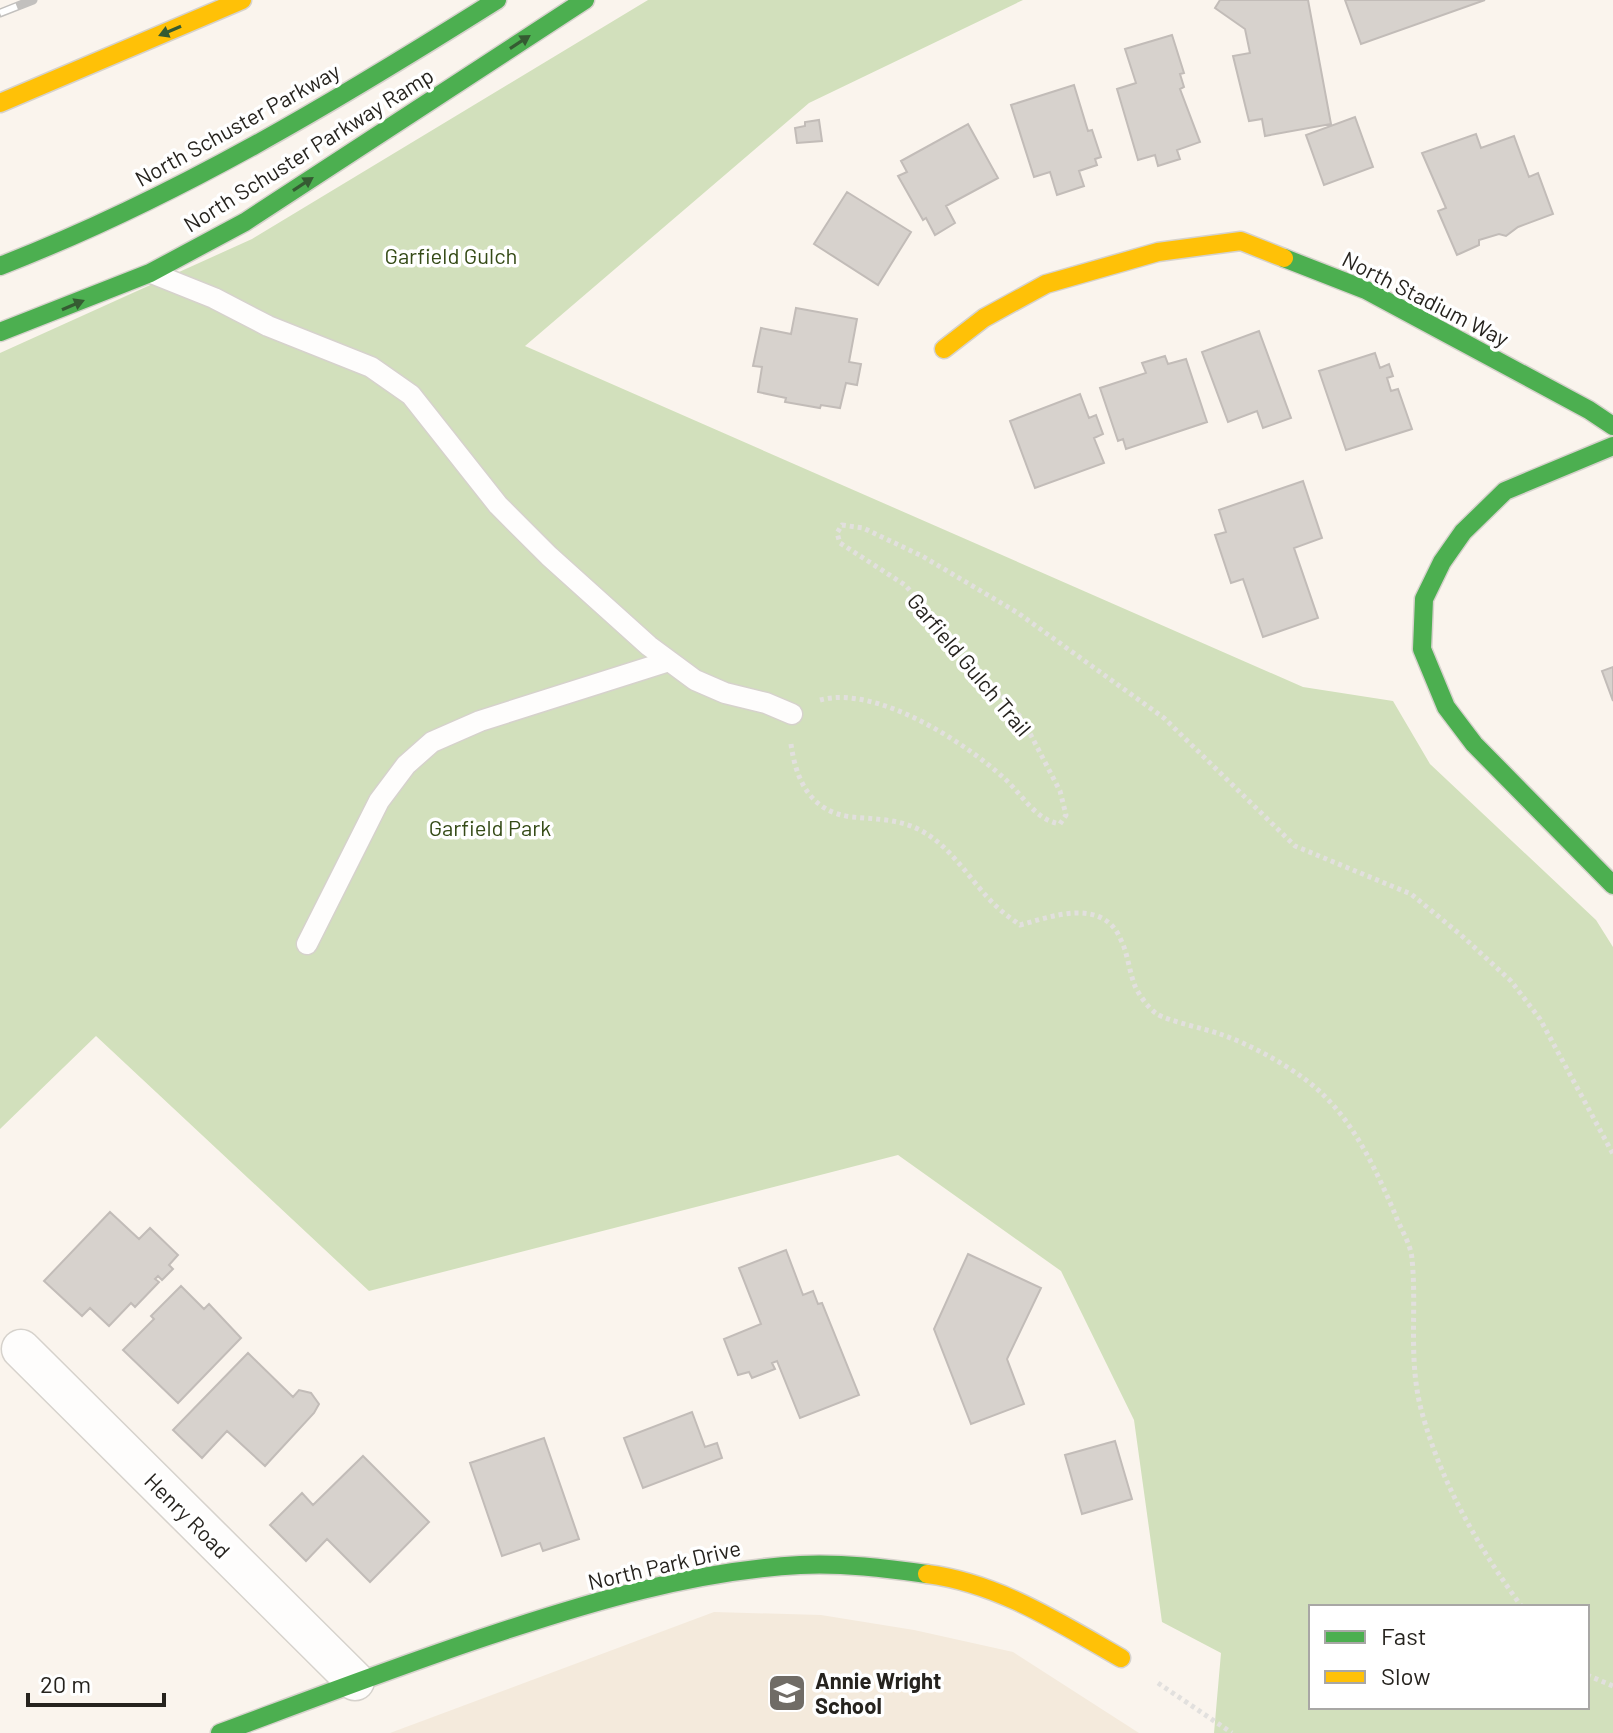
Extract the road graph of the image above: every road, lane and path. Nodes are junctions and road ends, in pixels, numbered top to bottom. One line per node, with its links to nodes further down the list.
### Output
1 (242, 0): 4 (main road, one-way to 4)
2 (585, 0): 6 (main road, North Schuster Parkway Ramp, one-way to 2)
3 (495, 2): 5 (main road, North Schuster Parkway)
4 (0, 103)
5 (0, 266)
6 (150, 273): 7 (main road, North Schuster Parkway Ramp, one-way to 6); 11 (lane)
7 (0, 332)
8 (944, 349): 9 (main road, North Stadium Way)
9 (1613, 426)
10 (1613, 446): 14 (main road)
11 (669, 661): 12 (lane); 16 (lane)
12 (792, 714): 17 (path, Garfield Gulch Trail); 19 (path)
13 (1613, 853): 14 (lane)
14 (1593, 864): 15 (main road)
15 (1613, 885)
16 (307, 944)
17 (1613, 1154)
18 (21, 1349): 22 (street, Henry Road)
19 (1521, 1605)
20 (1121, 1658): 22 (main road, North Park Drive); 25 (path)
21 (1589, 1676): 23 (path)
22 (355, 1681): 24 (main road, North Park Drive)
23 (1613, 1686)
24 (220, 1733)
25 (1232, 1733)

